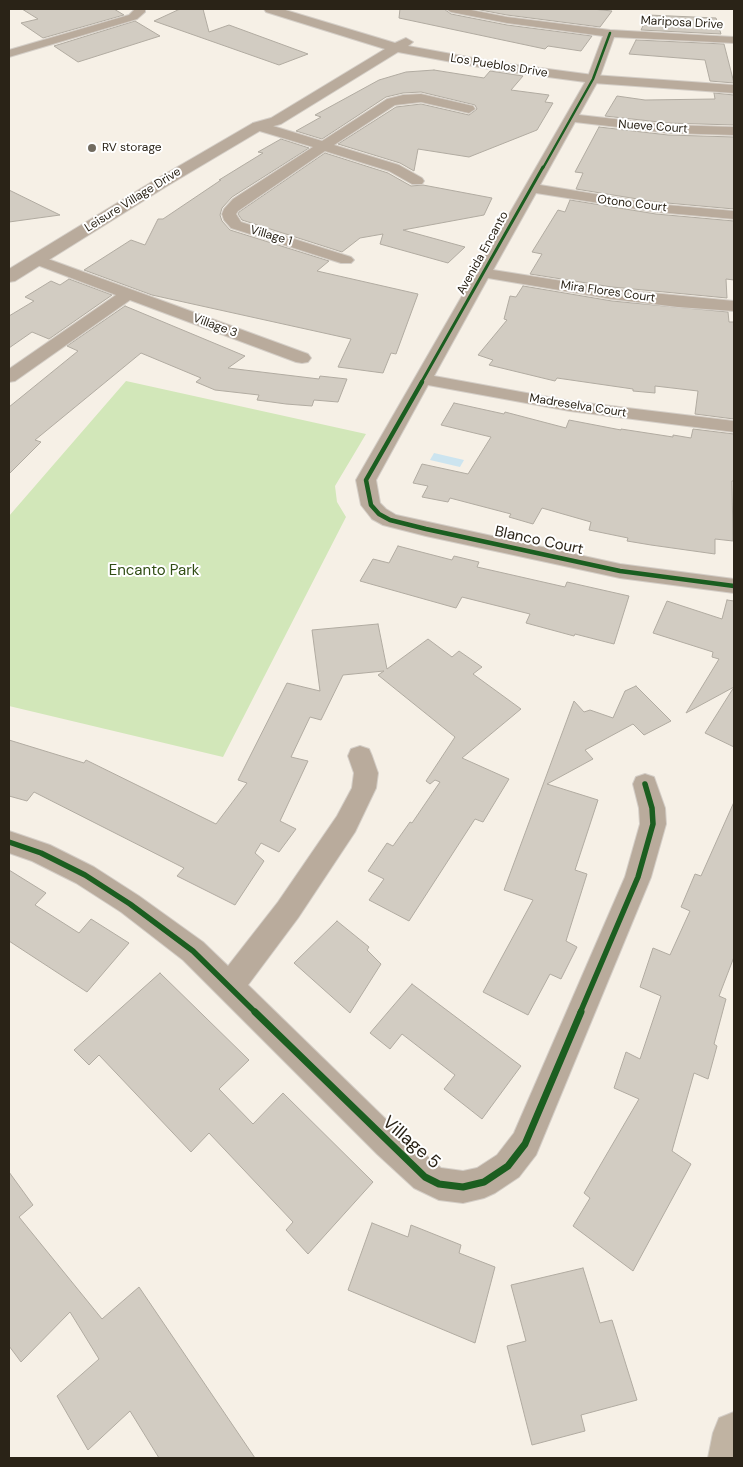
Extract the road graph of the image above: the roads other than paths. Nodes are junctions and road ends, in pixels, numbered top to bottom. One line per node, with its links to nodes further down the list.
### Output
1 (270, 9): 10 (street, Los Pueblos Drive)
2 (304, 9): 9 (street, Los Pueblos Drive)
3 (451, 9): 5 (street, Mariposa Drive)
4 (140, 10): 11 (street)
5 (610, 33): 7 (street, Mariposa Drive); 15 (street, Avenida Encanto)
6 (410, 40): 9 (street, Leisure Village Drive); 15 (street, Los Pueblos Drive)
7 (734, 40)
8 (9, 42): 11 (street)
9 (395, 42): 10 (street, Los Pueblos Drive); 14 (street, Leisure Village Drive); 15 (street, Los Pueblos Drive)
10 (381, 43): 13 (street, Leisure Village Drive)
11 (25, 50): 12 (street)
12 (9, 54)
13 (340, 67): 14 (street); 20 (street, Leisure Village Drive)
14 (357, 72): 20 (street, Leisure Village Drive)
15 (596, 74): 16 (street, Los Pueblos Drive); 17 (street, Los Pueblos Drive); 19 (street, Avenida Encanto)
16 (734, 78)
17 (734, 89)
18 (469, 109): 22 (street, Village 1)
19 (572, 118): 21 (street, Nueve Court); 24 (street, Avenida Encanto)
20 (258, 126): 22 (street); 26 (street, Leisure Village Drive)
21 (734, 131)
22 (326, 146): 23 (street); 27 (street, Village 1)
23 (417, 182)
24 (531, 188): 25 (street, Otono Court); 28 (street, Avenida Encanto)
25 (734, 214)
26 (37, 260): 29 (street, Leisure Village Drive); 30 (street, Village 3)
27 (346, 260)
28 (483, 273): 31 (street, Mira Flores Court); 34 (street, Avenida Encanto)
29 (9, 277)
30 (128, 294): 32 (street, Village 3); 33 (street)
31 (734, 306)
32 (302, 358)
33 (9, 377)
34 (423, 379): 35 (street, Madreselva Court); 36 (street, Avenida Encanto)
35 (734, 427)
36 (366, 480): 37 (street, Blanco Court)
37 (734, 586)
38 (360, 756): 41 (street)
39 (645, 784): 41 (street, Village 5)
40 (9, 842): 41 (street, Village 5)
41 (230, 986)
42 (734, 1433): 43 (main road)
43 (729, 1458)

